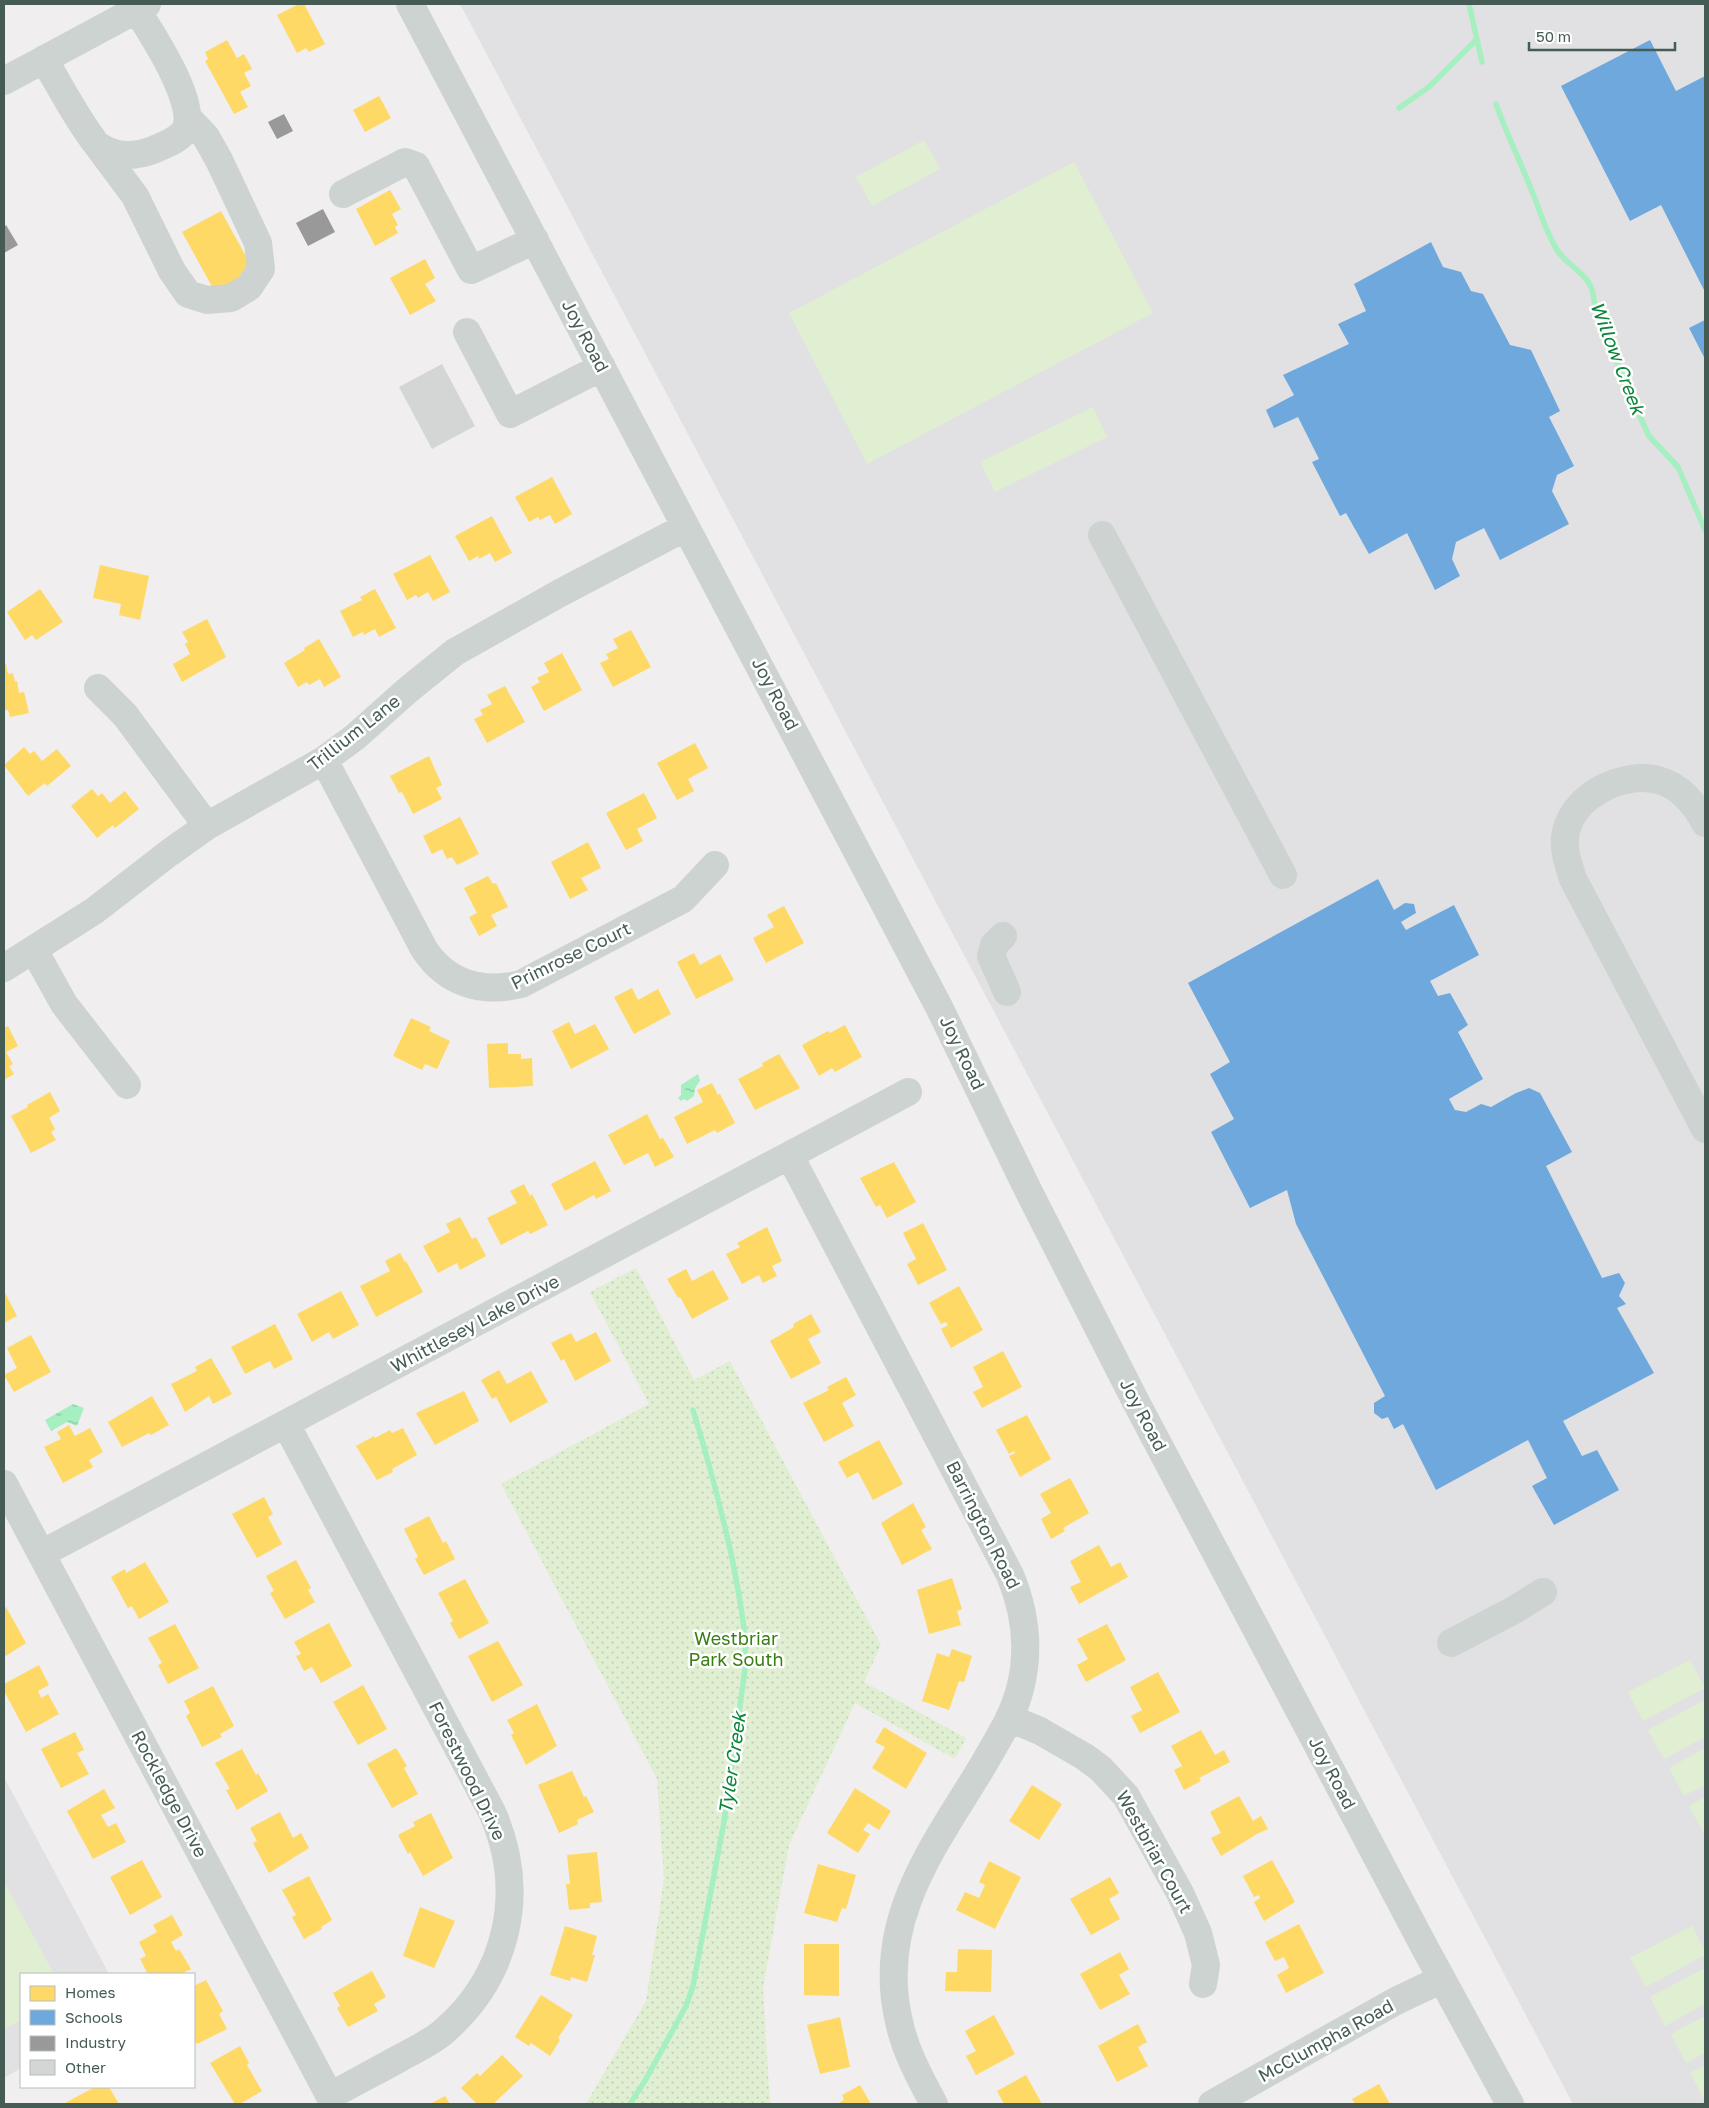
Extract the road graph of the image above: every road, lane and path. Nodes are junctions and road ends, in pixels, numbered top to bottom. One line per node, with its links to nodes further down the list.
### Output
1 (410, 4): 8 (street, Joy Road)
2 (142, 6): 3 (street); 5 (street)
3 (44, 59): 4 (street); 6 (street)
4 (4, 81)
5 (188, 118): 6 (street); 6 (street)
6 (98, 145)
7 (343, 194): 8 (street)
8 (535, 240): 10 (street, Joy Road)
9 (467, 332): 10 (street)
10 (602, 367): 11 (street, Joy Road)
11 (686, 526): 14 (street, Trillium Lane); 33 (street, Joy Road)
12 (1102, 535): 18 (street)
13 (98, 688): 16 (street)
14 (324, 760): 16 (street, Trillium Lane); 17 (street, Primrose Court)
15 (1705, 823): 25 (street)
16 (207, 826): 20 (street, Trillium Lane)
17 (715, 865)
18 (1283, 875)
19 (1003, 936): 22 (street)
20 (34, 950): 21 (street, Trillium Lane); 23 (street)
21 (4, 968)
22 (1007, 992)
23 (128, 1084)
24 (908, 1092): 26 (street, Whittlesey Lake Drive)
25 (1705, 1129)
26 (790, 1156): 27 (street, Whittlesey Lake Drive); 32 (street, Barrington Road)
27 (286, 1424): 29 (street, Whittlesey Lake Drive); 35 (street, Forestwood Drive)
28 (4, 1484): 29 (street, Rockledge Drive)
29 (41, 1554): 35 (street, Rockledge Drive)
30 (1543, 1592): 31 (street)
31 (1451, 1643)
32 (1009, 1718): 34 (street, Westbriar Court); 36 (street, Barrington Road)
33 (1442, 1979): 37 (street, McClumpha Road); 38 (street, Joy Road)
34 (1203, 1984)
35 (332, 2100)
36 (934, 2104)
37 (1212, 2104)
38 (1510, 2104)

